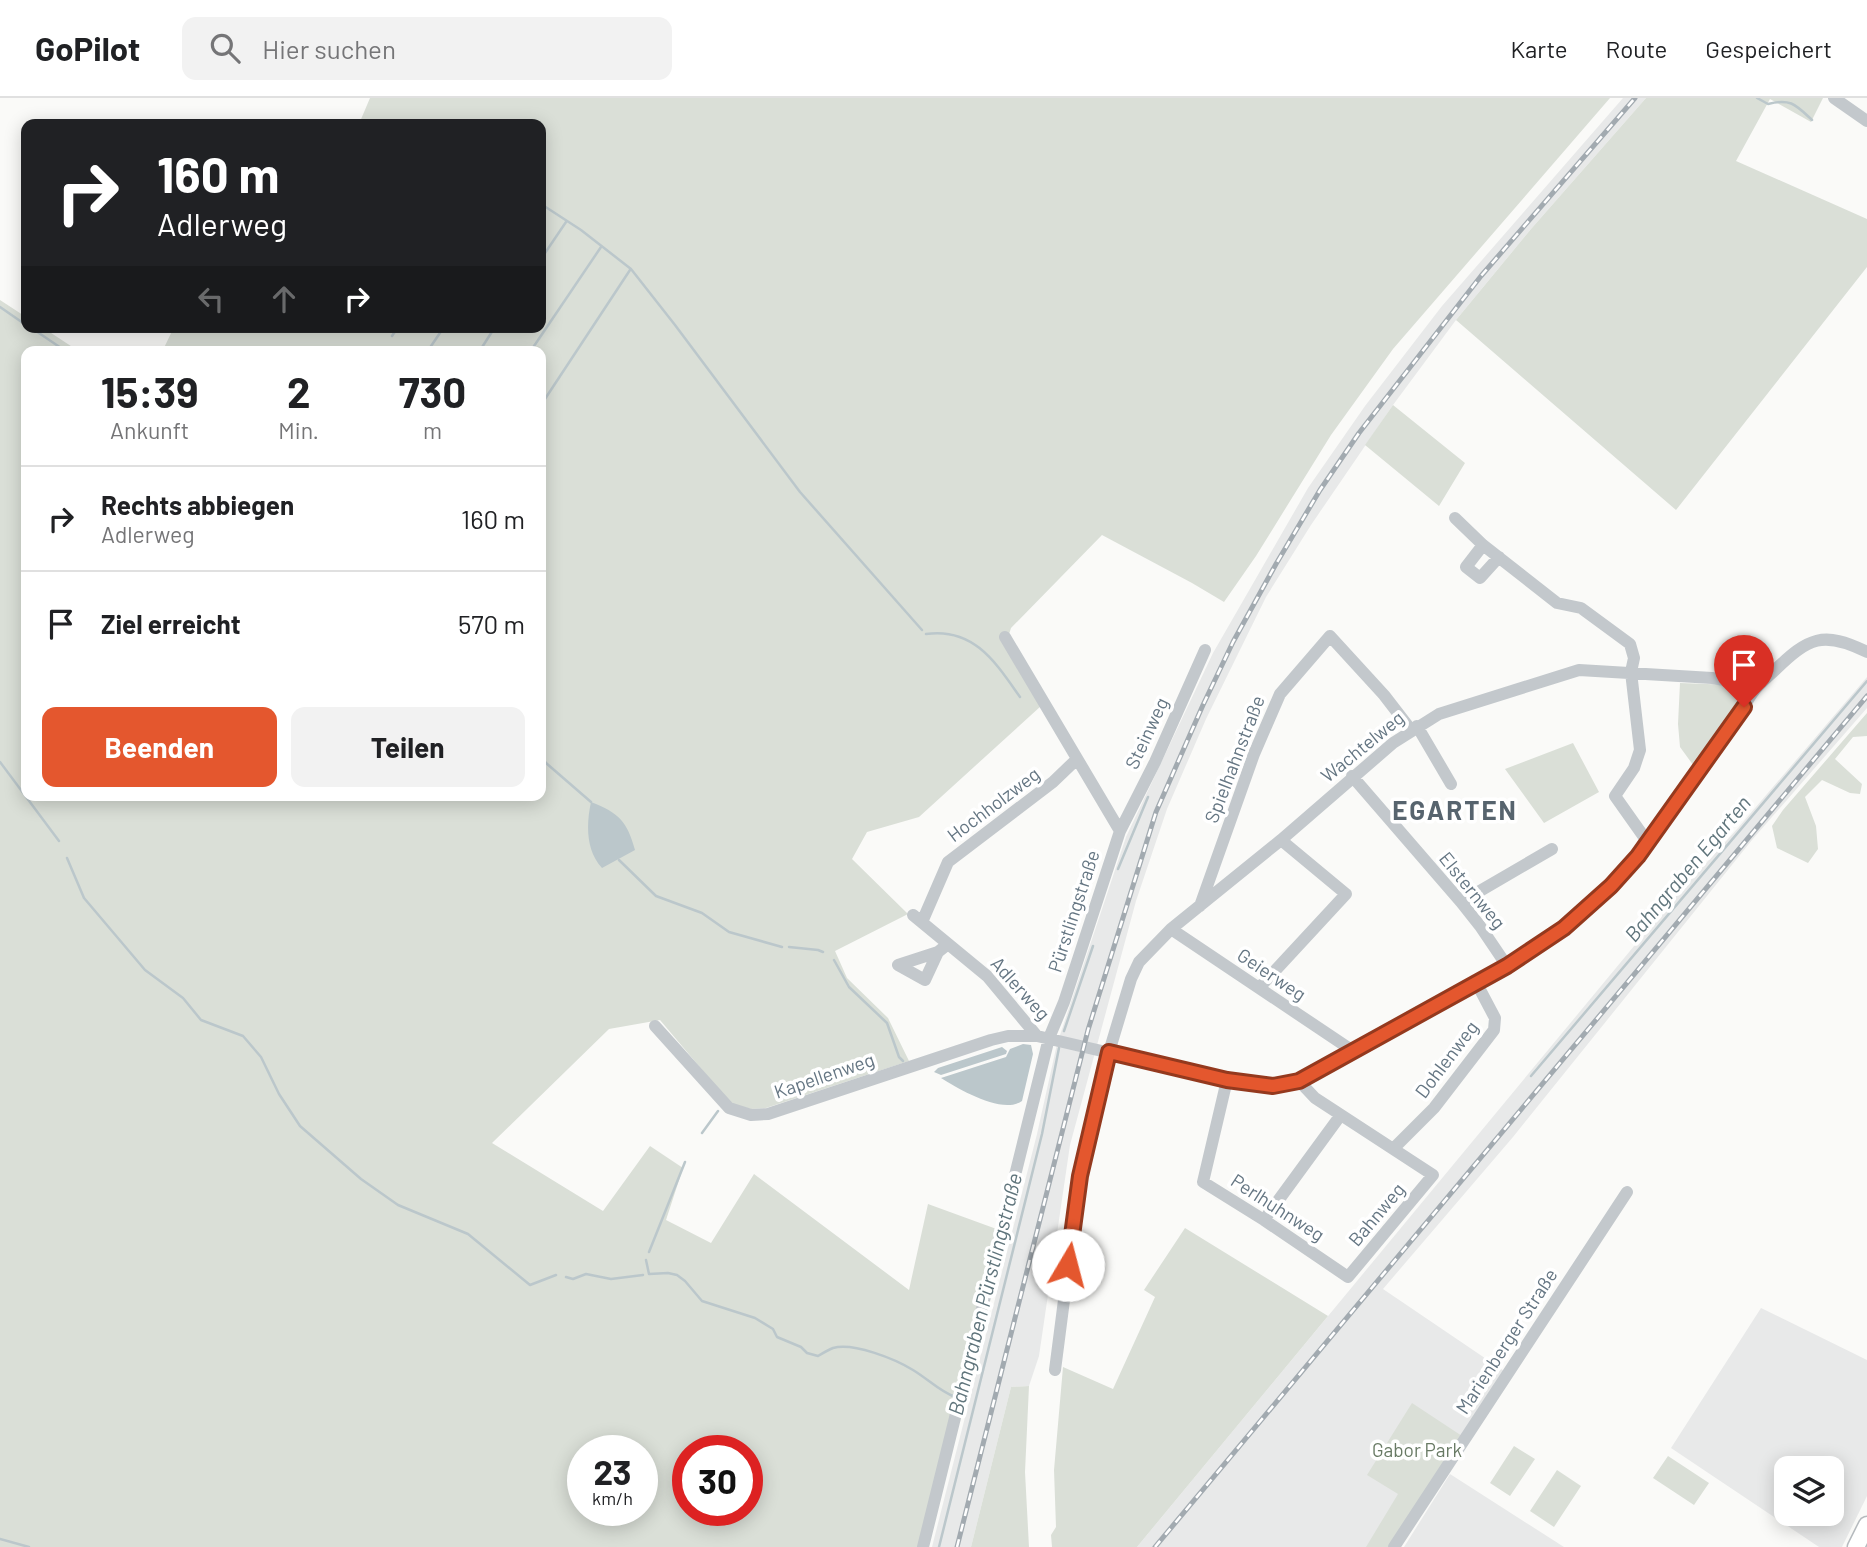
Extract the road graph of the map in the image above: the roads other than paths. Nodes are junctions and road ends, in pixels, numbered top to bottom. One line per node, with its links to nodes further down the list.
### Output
1 (1834, 98): 2 (street)
2 (1865, 114)
3 (1455, 518): 4 (street)
4 (1483, 545): 5 (street); 5 (street)
5 (1499, 557): 9 (street)
6 (1005, 637): 12 (street, Pürstlingstraße)
7 (1205, 650): 15 (street, Steinweg)
8 (1867, 652): 10 (street, Adlerweg)
9 (1631, 672): 10 (street, Wachtelweg); 11 (street, Wachtelweg); 17 (street)
10 (1754, 688): 17 (street, Adlerweg)
11 (1414, 728): 13 (street, Wachtelweg); 14 (street); 20 (street, Spielhahnstraße)
12 (1077, 759): 15 (street, Pürstlingstraße); 21 (street, Hochholzweg)
13 (1352, 776): 16 (street, Wachtelweg); 19 (street, Elsternweg)
14 (1451, 784)
15 (1120, 831): 27 (street, Pürstlingstraße)
16 (1281, 840): 20 (street, Wachtelweg); 25 (street)
17 (1649, 841): 23 (street, Adlerweg)
18 (1552, 849): 19 (street)
19 (1461, 902): 23 (street, Elsternweg)
20 (1200, 907): 22 (street, Wachtelweg)
21 (917, 918): 27 (street, Adlerweg)
22 (1171, 929): 25 (street, Geierweg); 29 (street, Wachtelweg)
23 (1507, 966): 24 (street, Adlerweg)
24 (1476, 982): 28 (street, Adlerweg); 33 (street, Dohlenweg)
25 (1259, 988): 28 (street, Geierweg)
26 (655, 1026): 27 (street, Kapellenweg)
27 (1043, 1037): 29 (street, Adlerweg); 39 (street, Pürstlingstraße)
28 (1353, 1051): 31 (street, Adlerweg)
29 (1109, 1052): 30 (street, Adlerweg); 37 (street, Wachtelweg)
30 (1227, 1080): 31 (street, Adlerweg); 35 (street, Perlhuhnweg)
31 (1299, 1081): 32 (street)
32 (1340, 1116): 33 (street); 35 (street)
33 (1393, 1149): 36 (street, Bahnweg)
34 (1627, 1192): 40 (street, Marienberger Straße)
35 (1264, 1220): 36 (street, Perlhuhnweg)
36 (1348, 1277)
37 (1055, 1370)
38 (1867, 1525): 41 (main road)
39 (923, 1547)
40 (1394, 1547)
41 (1856, 1547)

